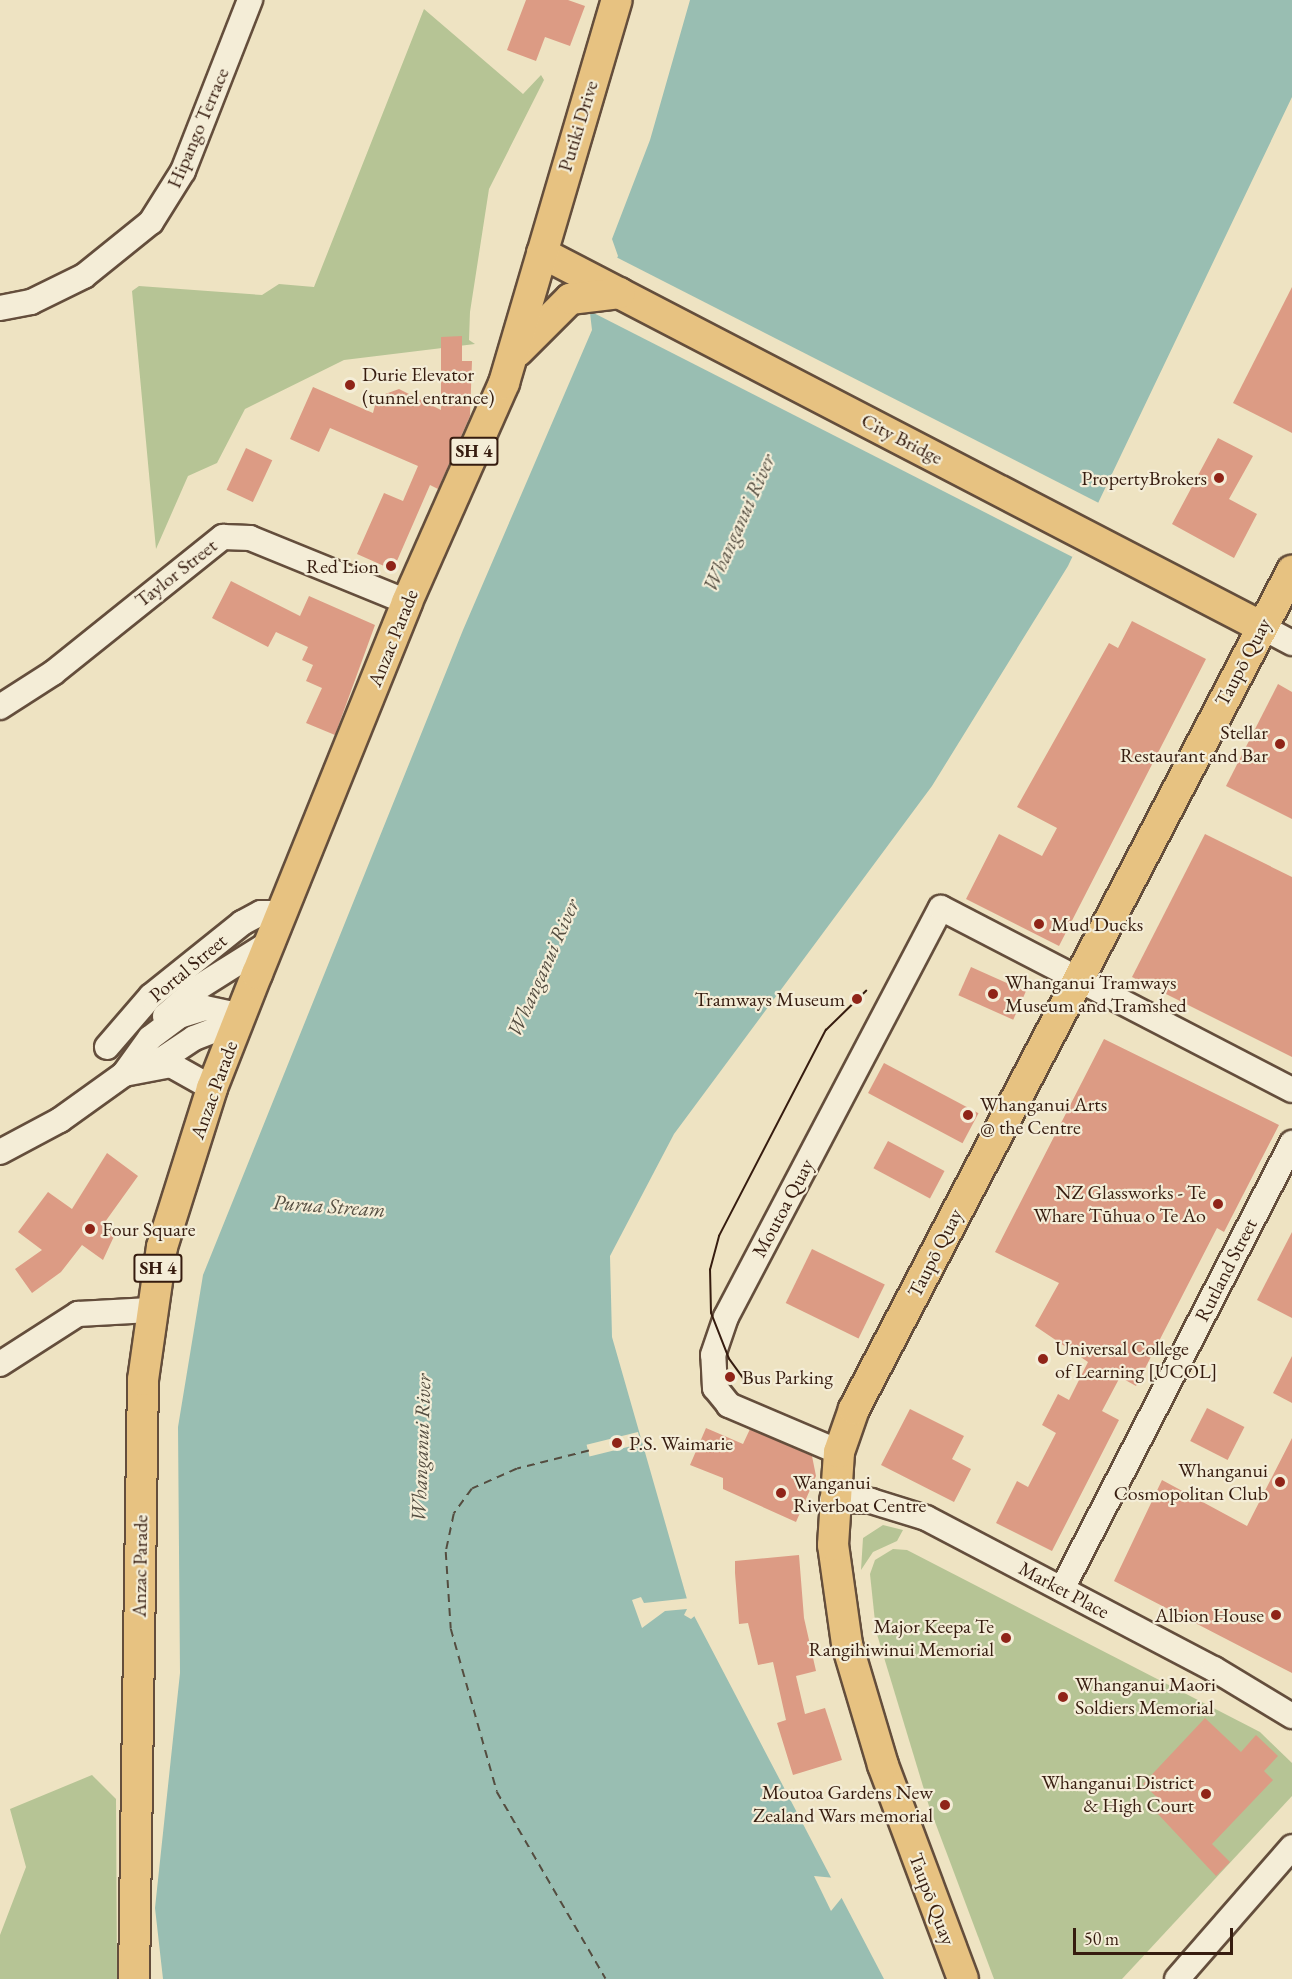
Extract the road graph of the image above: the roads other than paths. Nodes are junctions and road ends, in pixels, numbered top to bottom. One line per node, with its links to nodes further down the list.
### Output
1 (250, 0): 5 (street, Hipango Terrace)
2 (617, 0): 3 (main road, Putiki Drive / SH 4)
3 (542, 253): 4 (main road, City Bridge); 6 (main road, Anzac Parade / SH 4)
4 (607, 291): 6 (main road); 9 (main road, City Bridge)
5 (0, 308)
6 (513, 358): 8 (main road, Anzac Parade / SH 4)
7 (1292, 571): 9 (main road, Taupō Quay)
8 (407, 602): 11 (street, Taylor Street); 12 (main road, Anzac Parade / SH 4)
9 (1262, 627): 10 (street); 14 (main road, Taupō Quay)
10 (1292, 643)
11 (0, 707)
12 (283, 914): 13 (main road, Anzac Parade / SH 4); 17 (street, Portal Street)
13 (271, 942): 15 (main road, Anzac Parade / SH 4); 16 (street, Portal Street)
14 (1076, 979): 21 (street); 26 (main road, Taupō Quay); 26 (street, Moutoa Quay)
15 (238, 1024): 16 (street, Portal Street); 18 (street, Portal Street); 20 (main road, Anzac Parade / SH 4)
16 (150, 1038): 19 (street, Portal Street)
17 (107, 1047)
18 (152, 1066): 19 (street, Portal Street); 20 (street, Portal Street)
19 (124, 1074): 23 (street, Portal Street)
20 (212, 1088): 24 (main road, Anzac Parade / SH 4)
21 (1292, 1090)
22 (1292, 1143): 28 (street, Rutland Street)
23 (0, 1152)
24 (150, 1311): 25 (street); 31 (main road, Anzac Parade / SH 4)
25 (0, 1364)
26 (839, 1452): 27 (main road, Taupō Quay)
27 (832, 1500): 28 (street, Market Place); 32 (main road, Taupō Quay)
28 (1062, 1589): 29 (street, Market Place)
29 (1290, 1709)
30 (1292, 1847): 33 (street)
31 (134, 1979)
32 (963, 1979)
33 (1177, 1979)

